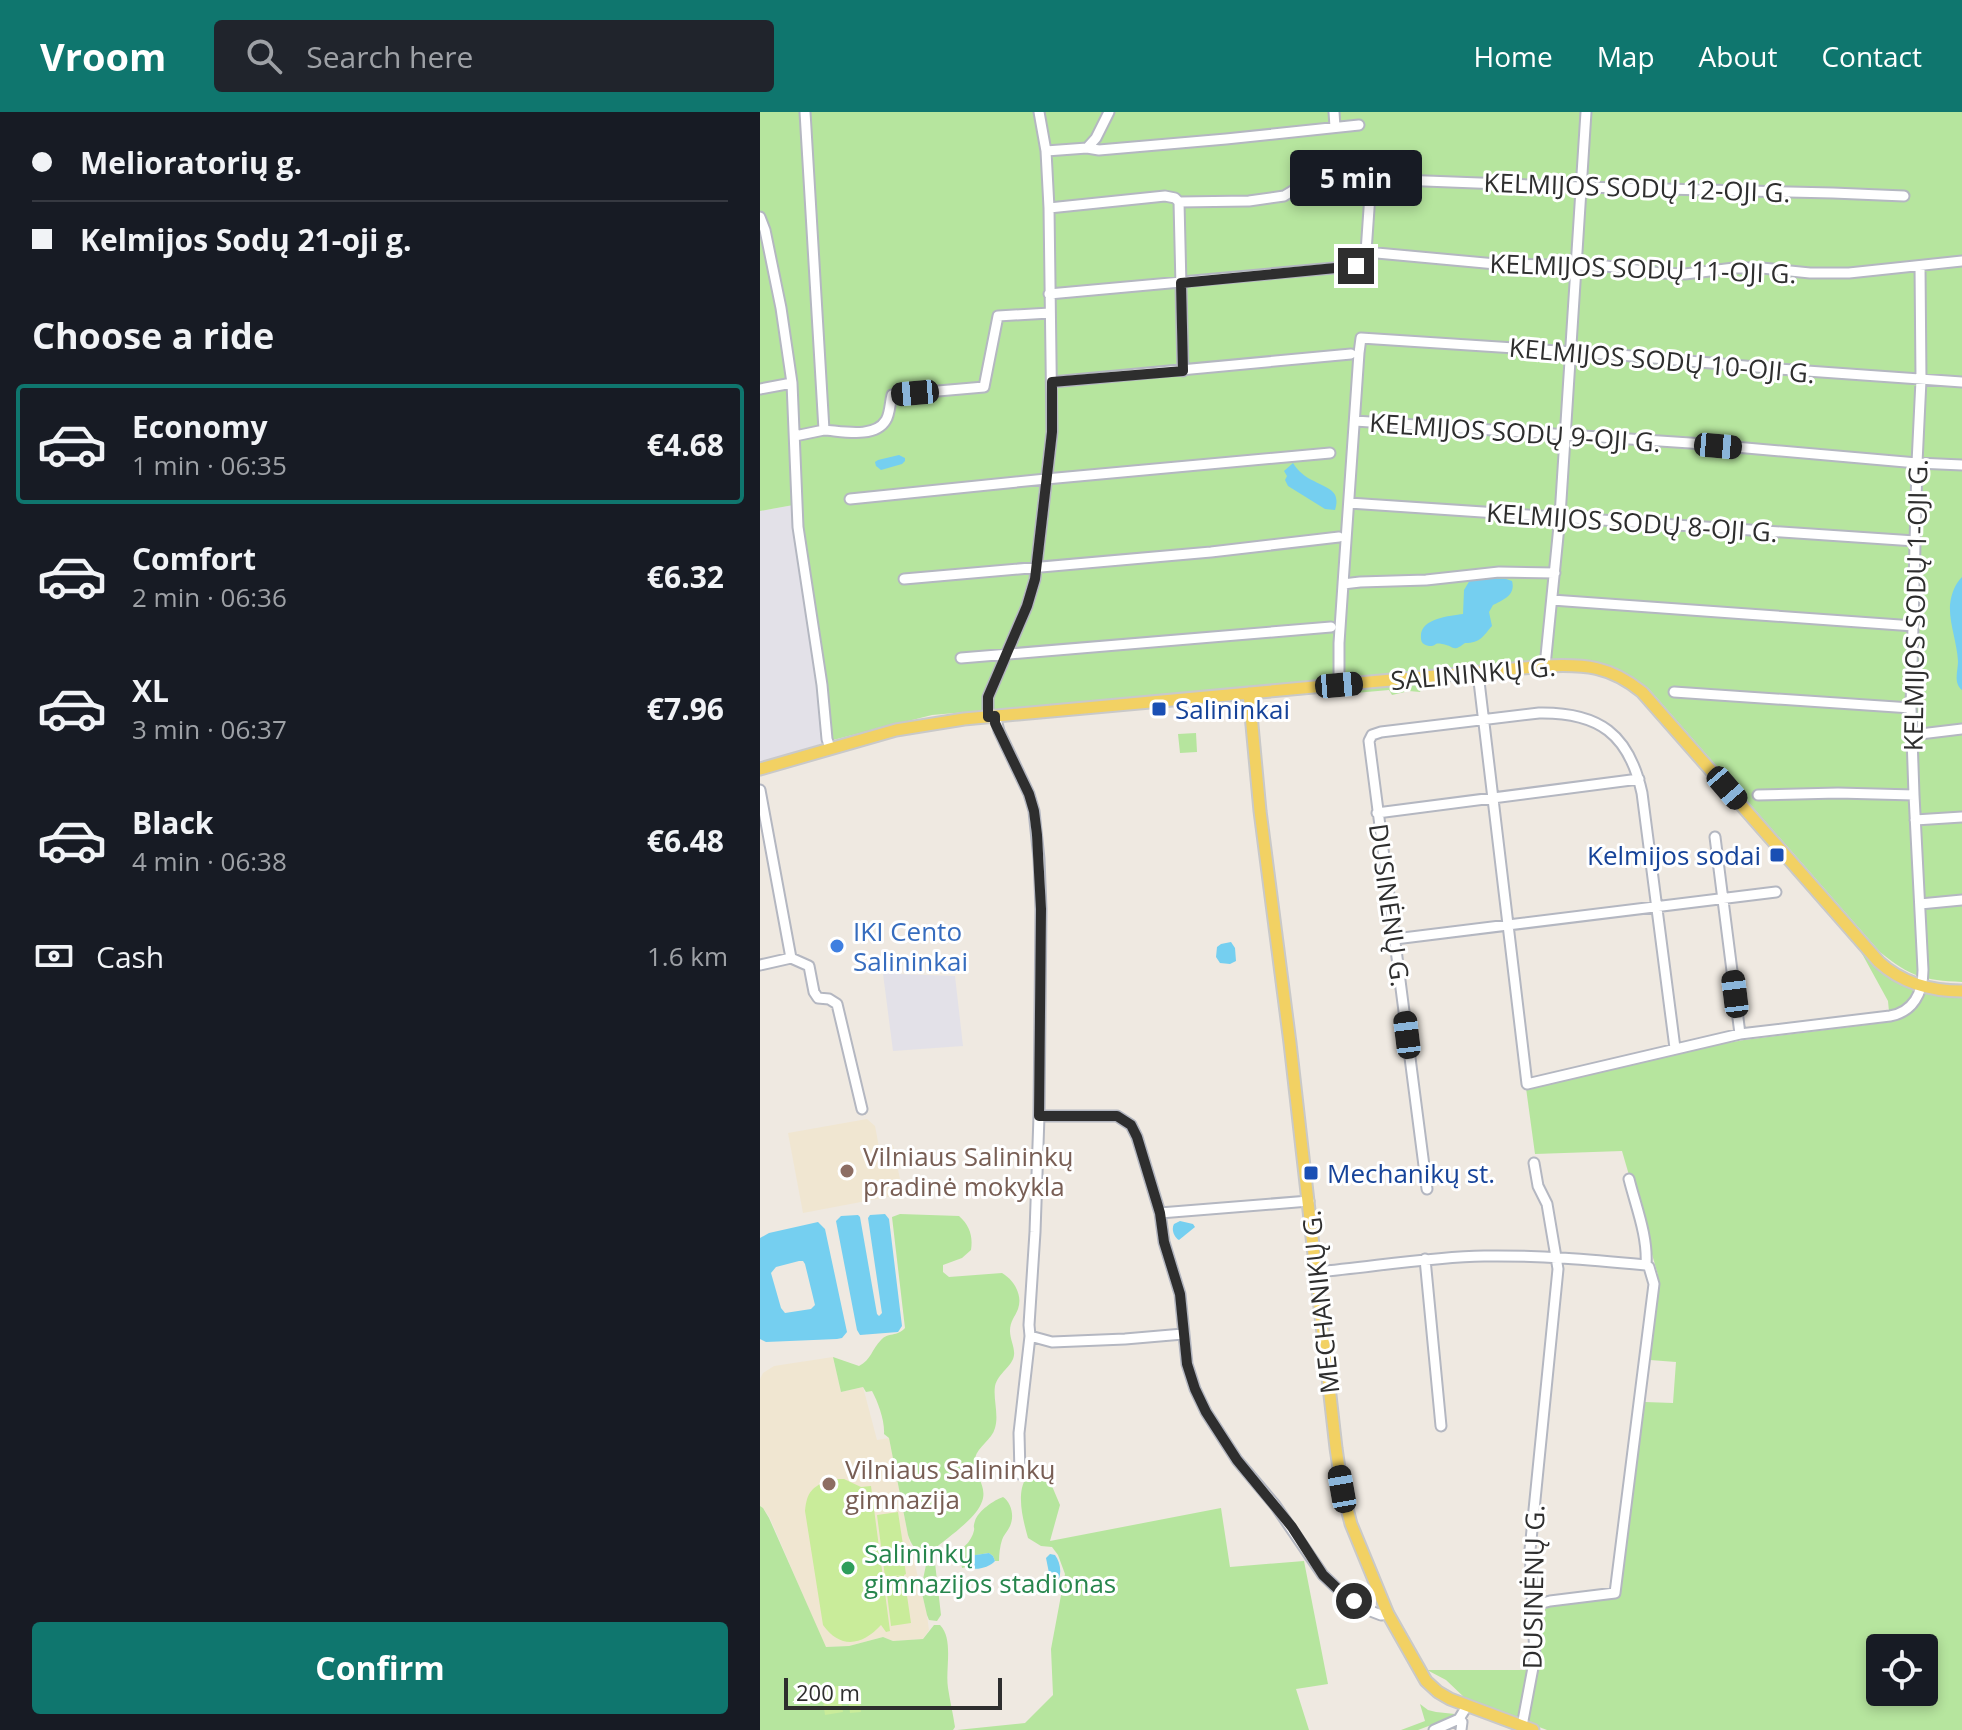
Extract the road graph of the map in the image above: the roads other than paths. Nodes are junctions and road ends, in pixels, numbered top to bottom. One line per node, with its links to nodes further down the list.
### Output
1 (805, 112): 32 (street)
2 (1039, 112): 9 (street)
3 (1109, 112): 8 (street)
4 (1334, 112): 7 (street)
5 (1586, 112): 11 (street)
6 (1359, 125): 7 (street)
7 (1335, 127): 8 (street)
8 (1087, 148): 9 (street)
9 (1046, 151): 14 (street)
10 (1367, 179): 11 (street, KELMIJOS SODŲ 12-OJI G.); 13 (street, KELMIJOS SODŲ 12-OJI G.); 17 (street, KELMIJOS SODŲ 11-OJI G.)
11 (1581, 187): 12 (street, KELMIJOS SODŲ 12-OJI G.); 17 (street)
12 (1904, 196)
13 (1179, 202): 14 (street, KELMIJOS SODŲ 12-OJI G.); 20 (street)
14 (1049, 208): 21 (street)
15 (760, 217): 29 (street)
16 (1962, 261): 19 (street)
17 (1577, 265): 19 (street, KELMIJOS SODŲ 11-OJI G.); 23 (street)
18 (1356, 266): 20 (street)
19 (1920, 266): 26 (street, KELMIJOS SODŲ 1-OJI G.)
20 (1181, 283): 21 (street); 25 (street)
21 (1049, 294): 22 (street)
22 (1050, 313): 27 (street); 32 (street)
23 (1571, 352): 26 (street, KELMIJOS SODŲ 10-OJI G.); 31 (street, KELMIJOS SODŲ 10-OJI G.); 33 (street)
24 (1351, 354): 25 (street)
25 (1183, 371): 27 (street)
26 (1921, 380): 28 (street, KELMIJOS SODŲ 10-OJI G.); 36 (street, KELMIJOS SODŲ 1-OJI G.)
27 (1052, 382): 38 (street)
28 (1962, 382)
29 (792, 383): 30 (street); 34 (street)
30 (760, 389)
31 (1355, 421): 33 (street, KELMIJOS SODŲ 9-OJI G.); 40 (street)
32 (824, 430): 34 (street)
33 (1565, 434): 36 (street, KELMIJOS SODŲ 9-OJI G.); 41 (street)
34 (795, 436): 63 (street)
35 (1330, 453): 38 (street)
36 (1917, 463): 37 (street, KELMIJOS SODŲ 9-OJI G.); 43 (street, KELMIJOS SODŲ 1-OJI G.)
37 (1962, 465)
38 (1046, 479): 39 (street); 44 (street)
39 (850, 499)
40 (1349, 503): 41 (street, KELMIJOS SODŲ 8-OJI G.); 47 (street)
41 (1560, 516): 43 (street, KELMIJOS SODŲ 8-OJI G.); 45 (street)
42 (1339, 537): 44 (street)
43 (1915, 541): 49 (street, KELMIJOS SODŲ 1-OJI G.)
44 (1037, 566): 46 (street); 51 (street)
45 (1555, 573): 47 (street); 48 (street)
46 (904, 579)
47 (1343, 584): 55 (street)
48 (1552, 600): 49 (street); 53 (street)
49 (1914, 626): 58 (street, KELMIJOS SODŲ 1-OJI G.)
50 (1331, 627): 51 (street)
51 (1006, 655): 52 (street); 59 (street)
52 (961, 658)
53 (1545, 666): 54 (main road, SALININKŲ G.); 83 (main road, SALININKŲ G.)
54 (1478, 673): 55 (main road, SALININKŲ G.); 60 (street)
55 (1339, 685): 57 (main road, SALININKŲ G.)
56 (1674, 692): 58 (street)
57 (1249, 693): 59 (main road, SALININKŲ G.); 92 (main road, MECHANIKŲ G.)
58 (1911, 708): 62 (street, KELMIJOS SODŲ 1-OJI G.)
59 (991, 716): 63 (main road, SALININKŲ G.); 88 (street)
60 (1484, 720): 65 (street, DUSINĖNŲ G.); 69 (street); 70 (street, DUSINĖNŲ G.)
61 (1962, 729): 62 (street)
62 (1912, 735): 68 (street, KELMIJOS SODŲ 1-OJI G.)
63 (830, 748): 64 (main road, SALININKŲ G.)
64 (760, 769)
65 (1639, 779): 69 (street); 78 (street, DUSINĖNŲ G.)
66 (760, 790): 81 (street)
67 (1758, 795): 68 (street)
68 (1914, 795): 72 (street, KELMIJOS SODŲ 1-OJI G.)
69 (1493, 798): 70 (street); 79 (street)
70 (1377, 813): 80 (street, DUSINĖNŲ G.)
71 (1962, 817): 72 (street)
72 (1915, 820): 77 (street, KELMIJOS SODŲ 1-OJI G.)
73 (1715, 837): 75 (street)
74 (1776, 892): 75 (street)
75 (1723, 898): 78 (street); 85 (street)
76 (1962, 900): 77 (street)
77 (1920, 904): 83 (street, KELMIJOS SODŲ 1-OJI G.)
78 (1657, 907): 79 (street); 86 (street, DUSINĖNŲ G.)
79 (1508, 925): 80 (street); 86 (street)
80 (1395, 939): 91 (street, DUSINĖNŲ G.)
81 (791, 958): 82 (street); 87 (street)
82 (760, 965)
83 (1921, 985): 84 (main road, SALININKŲ G.); 85 (street)
84 (1962, 991)
85 (1740, 1034): 86 (street)
86 (1675, 1048)
87 (862, 1109)
88 (1039, 1116): 93 (street); 99 (street)
89 (1534, 1163): 94 (street, DUSINĖNŲ G.)
90 (1629, 1179): 96 (street)
91 (1427, 1189)
92 (1309, 1201): 93 (street); 97 (main road, MECHANIKŲ G.)
93 (1160, 1213): 98 (street)
94 (1556, 1257): 95 (street); 96 (street); 102 (street, DUSINĖNŲ G.)
95 (1425, 1259): 97 (street); 100 (street)
96 (1646, 1265): 102 (street)
97 (1317, 1272): 103 (main road, MECHANIKŲ G.)
98 (1183, 1334): 99 (street); 103 (street)
99 (1030, 1336): 101 (street)
100 (1441, 1426)
101 (1020, 1474)
102 (1532, 1606): 106 (street, DUSINĖNŲ G.)
103 (1388, 1614): 104 (main road, MECHANIKŲ G.)
104 (1467, 1706): 105 (street); 106 (main road, MECHANIKŲ G.)
105 (1459, 1719): 107 (street); 108 (street)
106 (1527, 1728)
107 (1434, 1730)
108 (1461, 1730)

